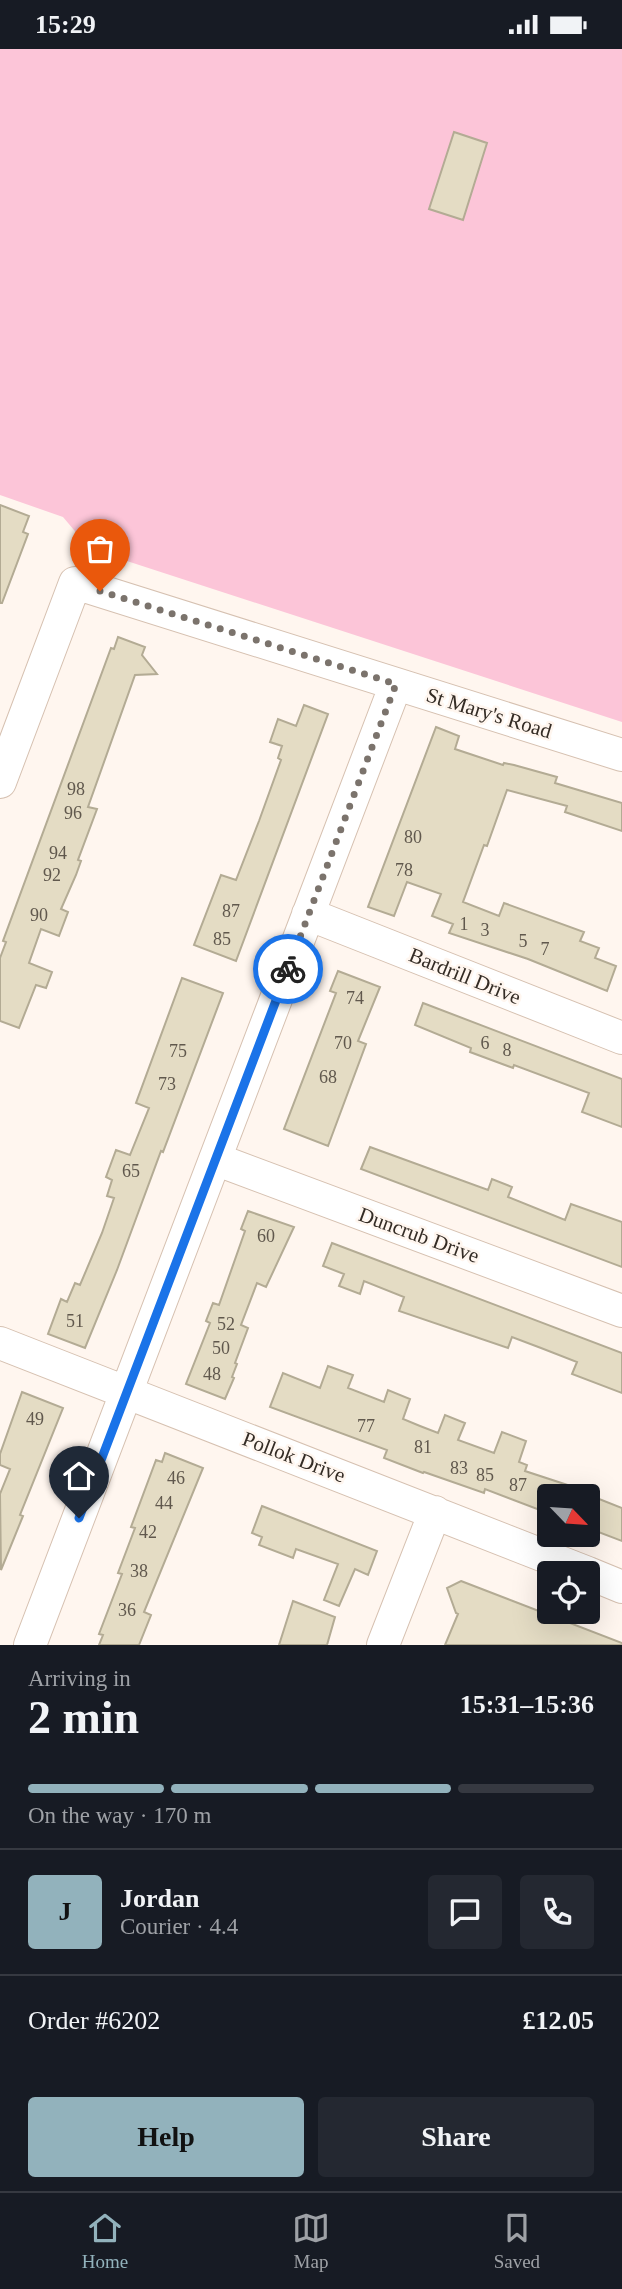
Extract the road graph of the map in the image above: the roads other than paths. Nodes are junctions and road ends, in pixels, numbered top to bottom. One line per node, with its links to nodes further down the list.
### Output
1 (396, 684): 2 (street, St Mary's Road); 3 (street, St Mary's Road); 4 (street)
2 (622, 755)
3 (0, 782)
4 (309, 914): 5 (street, Bardrill Drive); 6 (street)
5 (622, 1038)
6 (215, 1159): 7 (street, Duncrub Drive); 9 (street)
7 (622, 1311)
8 (0, 1343): 9 (street, Pollok Drive)
9 (127, 1391): 10 (street, Pollok Drive); 14 (street)
10 (435, 1512): 11 (street, Pollok Drive); 15 (street)
11 (558, 1561)
12 (600, 1578): 13 (street, Pollok Drive)
13 (622, 1587)
14 (30, 1645)
15 (383, 1645)

